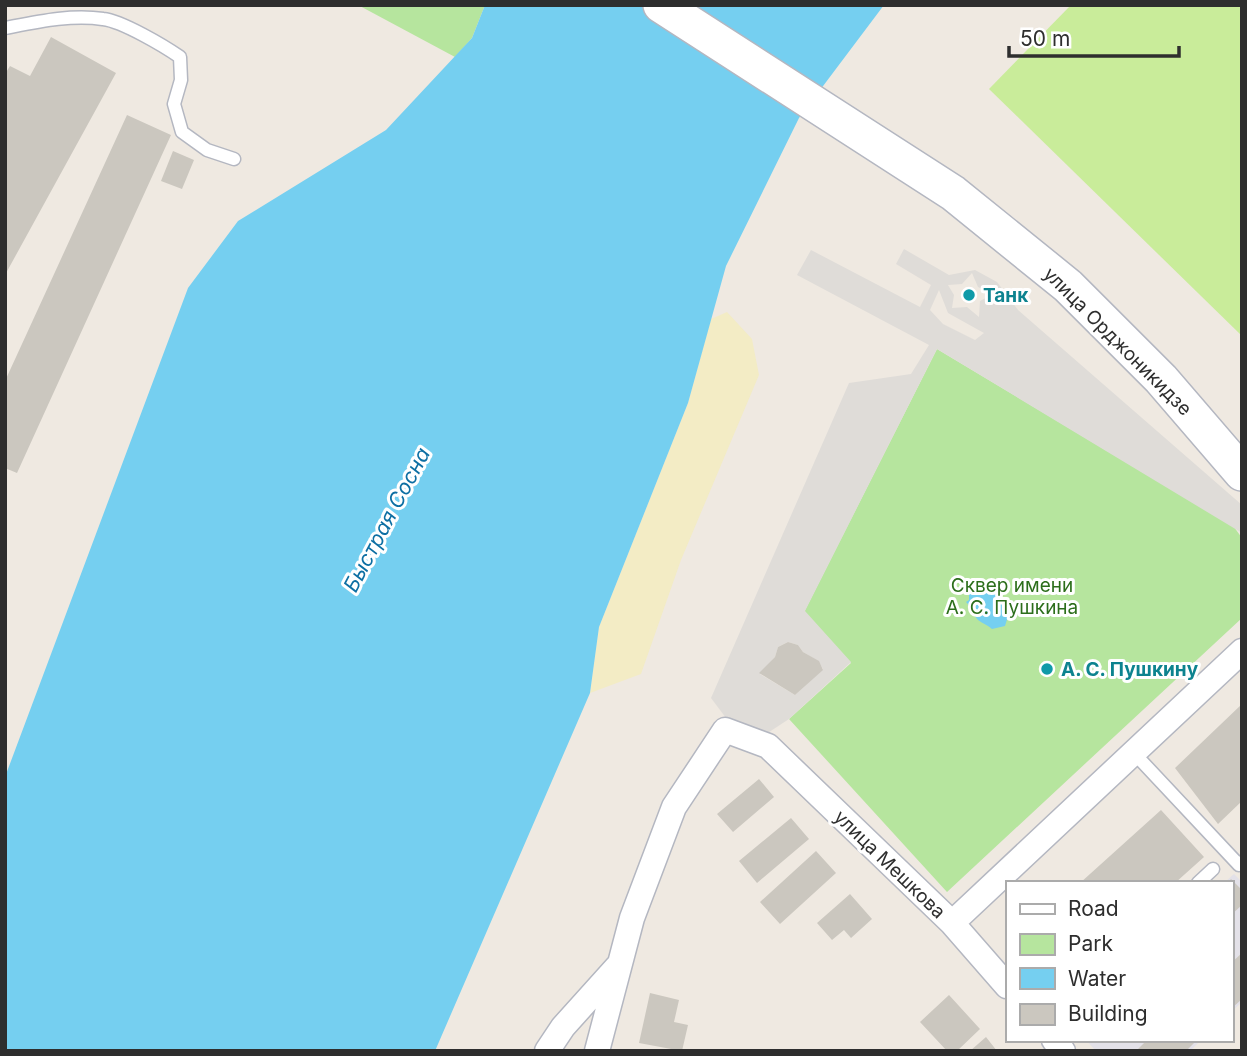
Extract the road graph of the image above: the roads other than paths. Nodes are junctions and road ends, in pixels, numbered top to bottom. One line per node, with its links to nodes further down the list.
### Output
1 (662, 5): 4 (main road, улица Орджоникидзе)
2 (5, 28): 3 (lane)
3 (234, 159)
4 (1242, 473)
5 (1242, 651): 6 (street)
6 (1133, 752): 7 (lane); 10 (street)
7 (1242, 862)
8 (1213, 869): 9 (lane)
9 (1200, 881)
10 (952, 923): 11 (street, улица Мешкова); 12 (street, улица Мешкова)
11 (620, 964): 13 (street); 14 (street)
12 (1006, 985)
13 (547, 1051)
14 (597, 1051)

